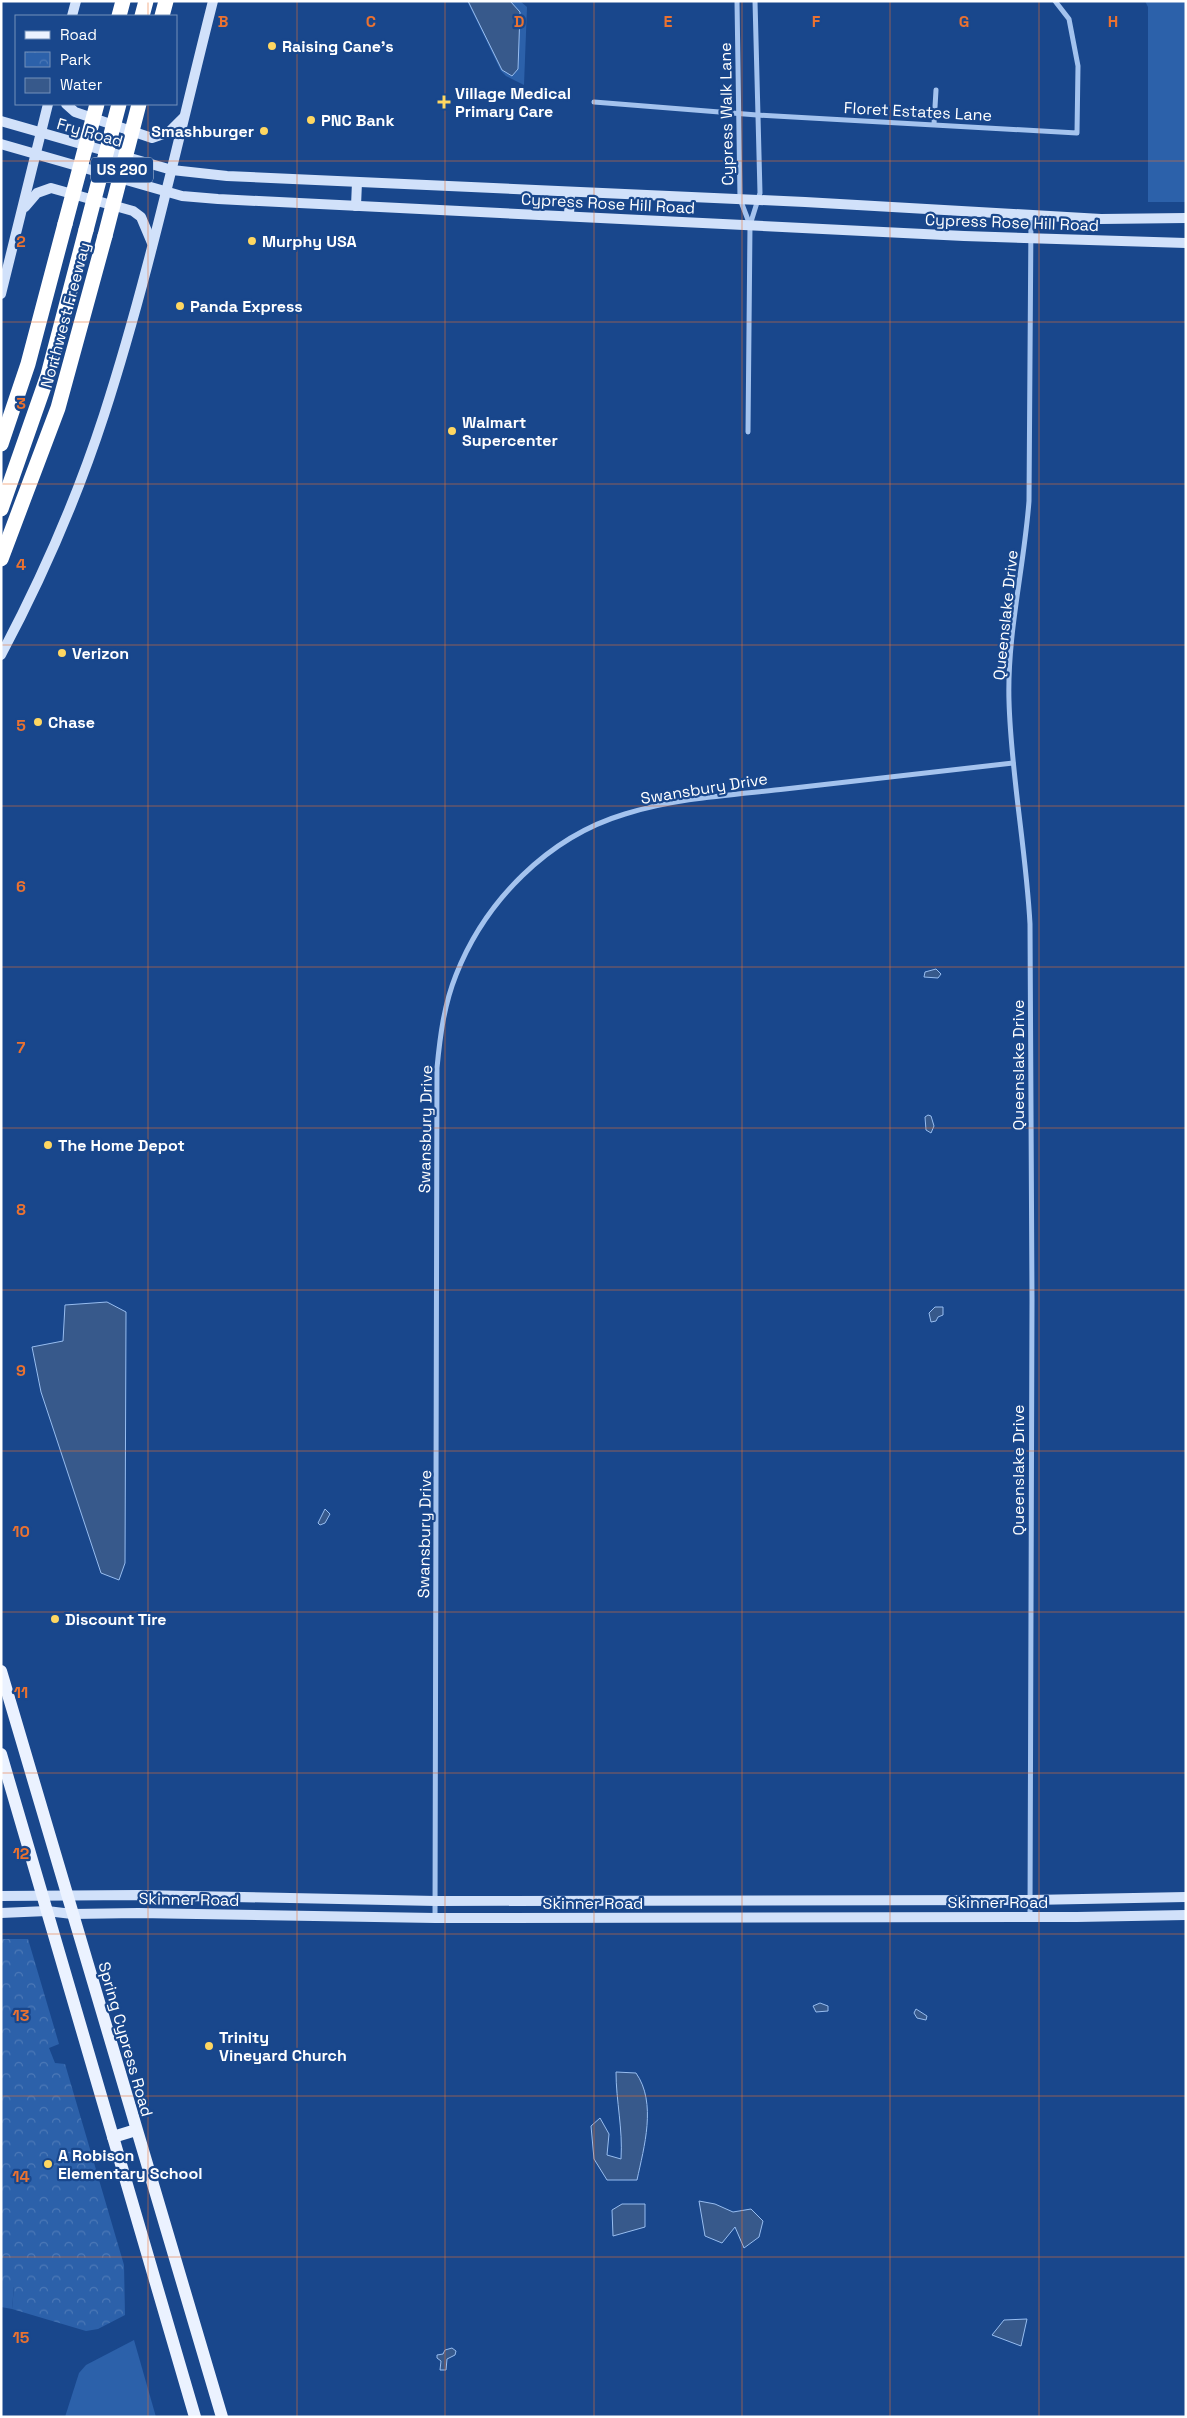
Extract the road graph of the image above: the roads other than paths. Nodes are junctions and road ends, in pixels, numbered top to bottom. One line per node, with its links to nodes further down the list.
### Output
1 (76, 1): 9 (main road)
2 (123, 1): 10 (highway)
3 (146, 1): 11 (highway)
4 (166, 1): 12 (highway)
5 (213, 1): 22 (main road)
6 (737, 1): 20 (street, Cypress Walk Lane)
7 (756, 1): 21 (street, Cypress Walk Lane)
8 (1055, 1): 24 (street, Floret Estates Lane)
9 (72, 15)
10 (119, 15)
11 (142, 15)
12 (162, 15)
13 (936, 90): 24 (street)
14 (594, 102): 20 (street, Floret Estates Lane)
15 (48, 105): 25 (main road)
16 (67, 105): 22 (main road)
17 (96, 105): 45 (highway, Northwest Freeway / US 290, bridge)
18 (119, 105): 46 (highway, bridge)
19 (139, 105): 47 (highway, Northwest Freeway / US 290, bridge)
20 (739, 114): 21 (street, Floret Estates Lane); 32 (street, Cypress Walk Lane)
21 (758, 116): 24 (street, Floret Estates Lane); 33 (street, Cypress Walk Lane)
22 (184, 117): 28 (main road)
23 (1, 121): 25 (main road, Fry Road)
24 (934, 124)
25 (40, 133): 27 (main road); 28 (main road, Fry Road)
26 (1, 144): 27 (main road)
27 (35, 153): 30 (main road, Cypress Rose Hill Road); 35 (main road)
28 (172, 170): 29 (main road, Cypress Rose Hill Road); 30 (main road)
29 (357, 182): 31 (main road, Cypress Rose Hill Road); 34 (main road)
30 (165, 191): 34 (main road, Cypress Rose Hill Road); 41 (main road)
31 (570, 192): 32 (main road, Cypress Rose Hill Road); 36 (main road)
32 (740, 200): 33 (main road, Cypress Rose Hill Road); 39 (street, Cypress Walk Lane)
33 (759, 200): 37 (main road, Cypress Rose Hill Road); 39 (street, Cypress Walk Lane)
34 (356, 206): 36 (main road, Cypress Rose Hill Road)
35 (24, 209): 41 (main road); 43 (main road)
36 (569, 216): 39 (main road, Cypress Rose Hill Road)
37 (1031, 216): 38 (main road, Cypress Rose Hill Road); 40 (street, Queenslake Drive)
38 (1186, 218)
39 (750, 225): 40 (main road, Cypress Rose Hill Road); 44 (street, Cypress Walk Lane)
40 (1031, 237): 42 (main road, Cypress Rose Hill Road); 49 (street, Queenslake Drive)
41 (152, 242): 48 (main road)
42 (1186, 243)
43 (1, 294)
44 (748, 432)
45 (1, 444)
46 (1, 509)
47 (1, 559)
48 (1, 655)
49 (1013, 763): 58 (street, Queenslake Drive); 59 (street, Swansbury Drive)
50 (1, 1671): 52 (main road, Spring Cypress Road)
51 (1, 1754): 54 (main road)
52 (67, 1895): 54 (main road, Skinner Road); 56 (main road, Skinner Road); 62 (main road, Spring Cypress Road)
53 (1, 1896): 54 (main road, Skinner Road)
54 (42, 1896): 60 (main road)
55 (1186, 1897): 58 (main road, Skinner Road)
56 (287, 1898): 59 (main road, Skinner Road); 64 (main road)
57 (626, 1900): 58 (main road, Skinner Road); 59 (main road, Skinner Road); 67 (main road)
58 (1031, 1900): 65 (street, Queenslake Drive)
59 (436, 1901): 66 (street, Swansbury Drive)
60 (47, 1912): 61 (main road, Skinner Road); 62 (main road, Skinner Road); 69 (main road)
61 (1, 1913)
62 (72, 1914): 64 (main road, Skinner Road); 68 (main road, Spring Cypress Road)
63 (1186, 1915): 65 (main road, Skinner Road)
64 (287, 1916): 66 (main road, Skinner Road)
65 (1030, 1916): 67 (main road, Skinner Road)
66 (435, 1918): 67 (main road, Skinner Road)
67 (626, 1918)
68 (136, 2130): 69 (main road); 71 (main road, Spring Cypress Road)
69 (113, 2137): 70 (main road)
70 (195, 2417)
71 (222, 2417)

